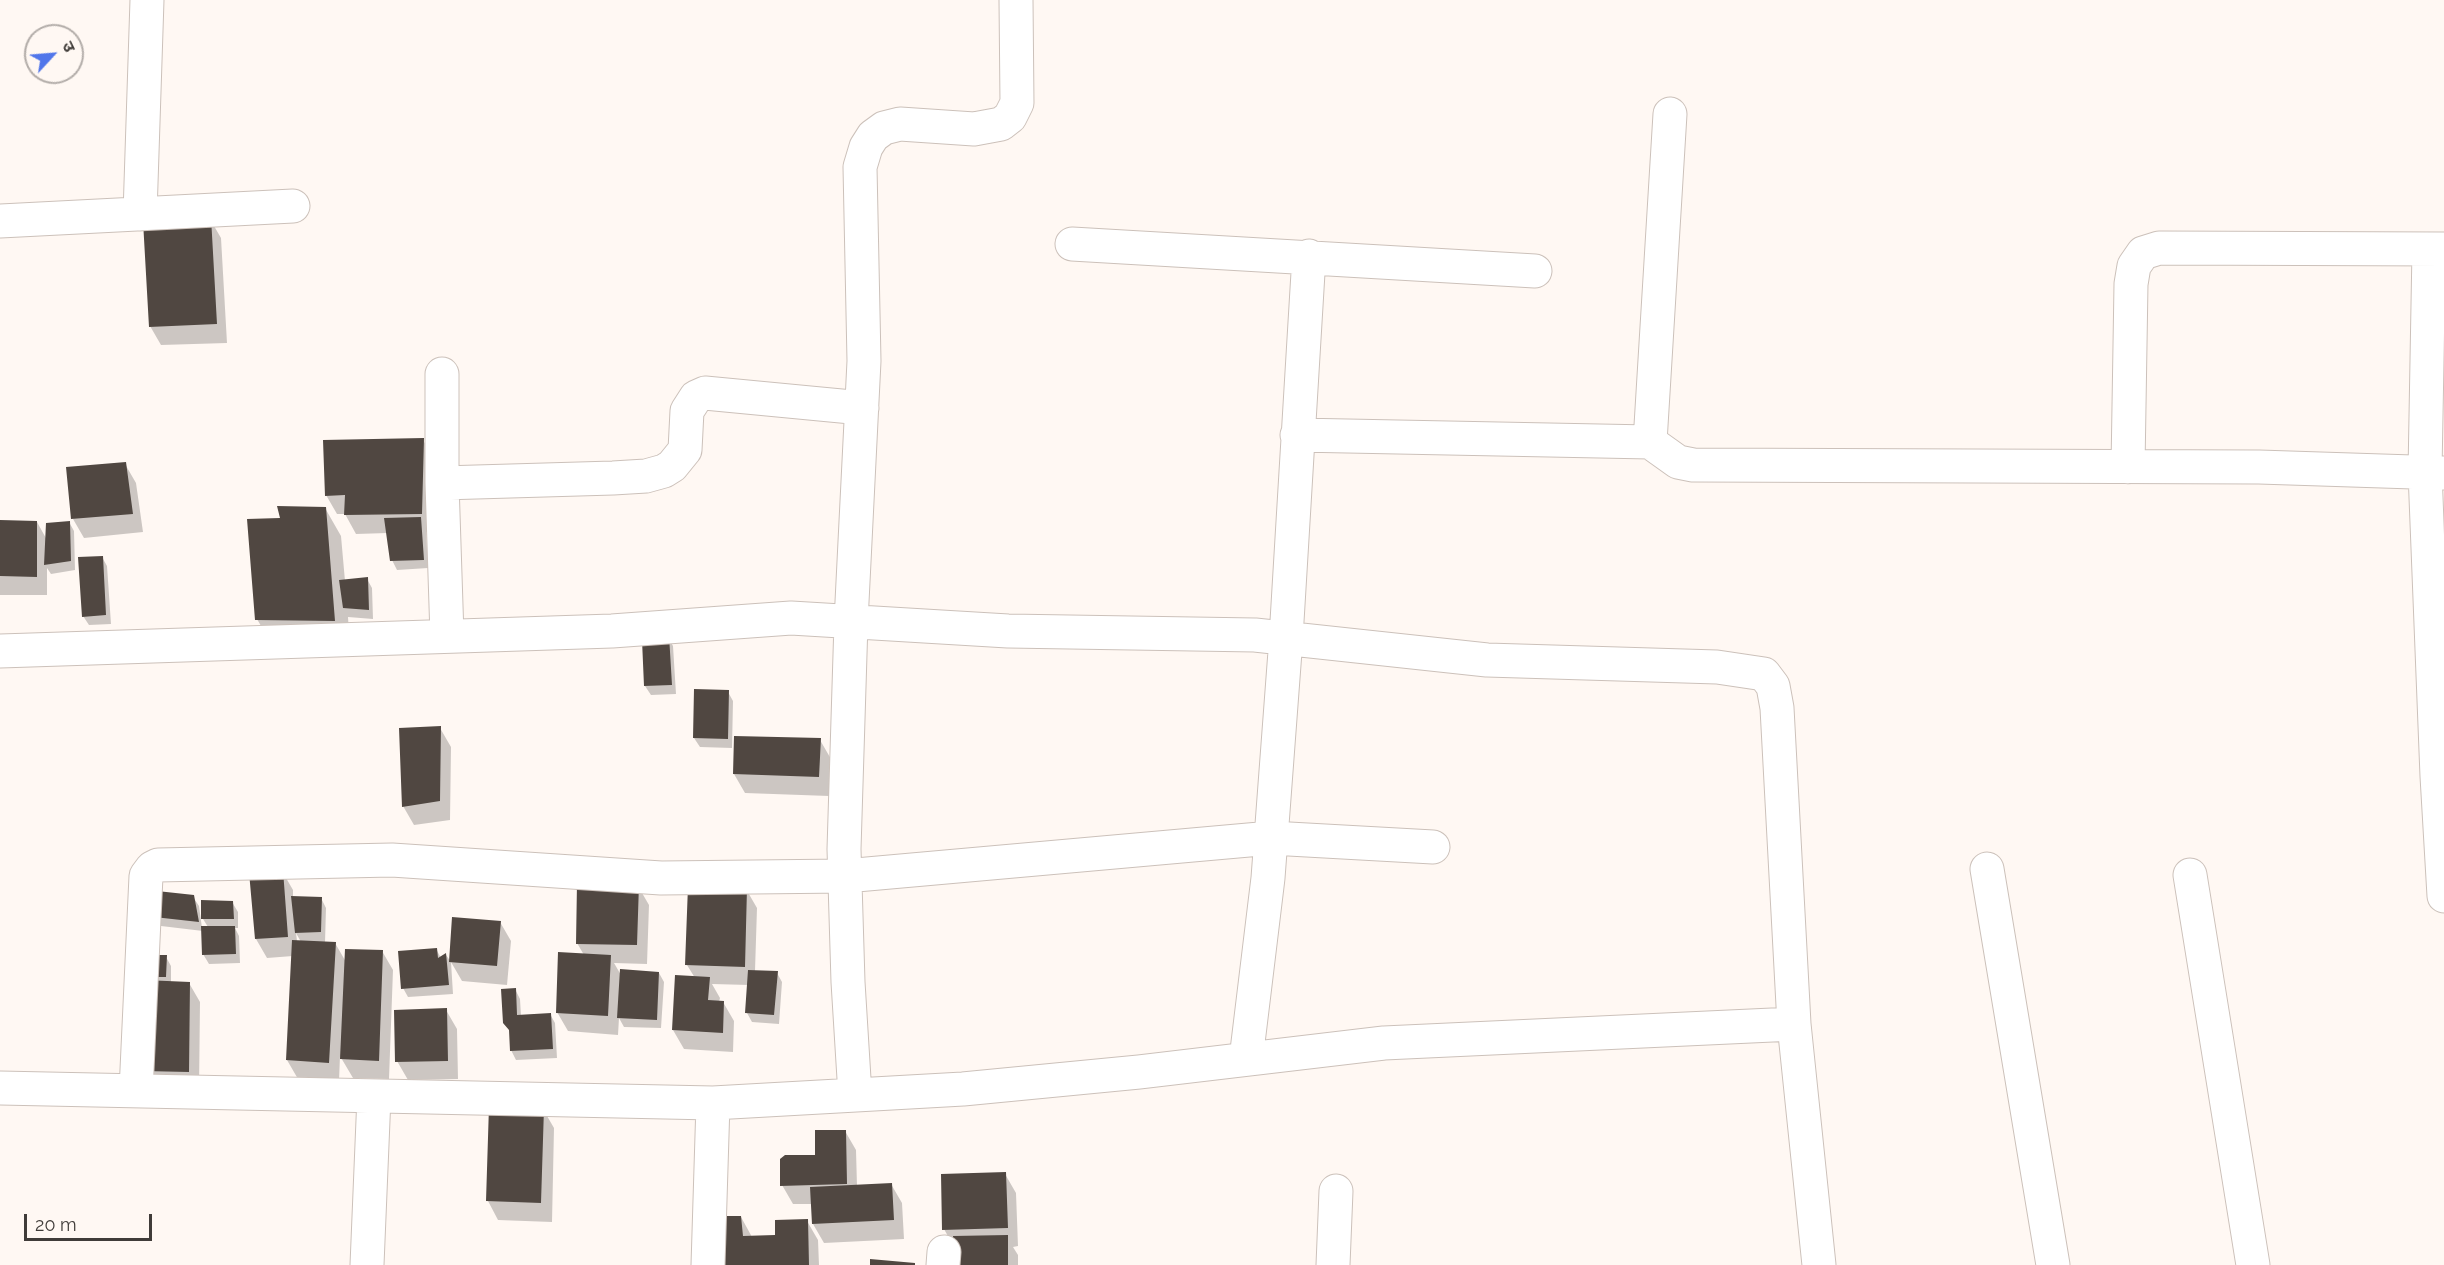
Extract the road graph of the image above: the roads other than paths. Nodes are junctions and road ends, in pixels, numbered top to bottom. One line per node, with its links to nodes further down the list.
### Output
1 (147, 0): 5 (street)
2 (1016, 0): 12 (street)
3 (1670, 114): 14 (street)
4 (293, 206): 5 (street)
5 (140, 214): 6 (street)
6 (0, 221)
7 (1072, 244): 9 (street)
8 (2436, 249): 15 (street); 16 (street)
9 (1309, 256): 10 (street); 13 (street)
10 (1535, 271)
11 (442, 374): 17 (street)
12 (862, 408): 17 (street); 18 (street)
13 (1297, 435): 14 (street); 20 (street)
14 (1650, 442): 15 (street)
15 (2128, 466): 16 (street)
16 (2435, 473): 27 (street)
17 (442, 483): 19 (street)
18 (851, 622): 19 (street); 20 (street); 26 (street)
19 (447, 636): 21 (street)
20 (1286, 638): 22 (street); 28 (street)
21 (0, 651)
22 (1270, 838): 23 (street); 26 (street); 29 (street)
23 (1433, 847)
24 (1987, 869): 40 (street)
25 (2190, 875): 41 (street)
26 (845, 876): 31 (street); 32 (street)
27 (2444, 896)
28 (1794, 1024): 29 (street); 39 (street)
29 (1246, 1059): 32 (street)
30 (0, 1088): 31 (street)
31 (136, 1091): 33 (street)
32 (855, 1095): 34 (street)
33 (374, 1096): 34 (street); 36 (street)
34 (713, 1103): 37 (street)
35 (1336, 1191): 38 (street)
36 (367, 1265)
37 (708, 1265)
38 (1333, 1265)
39 (1819, 1265)
40 (2053, 1265)
41 (2253, 1265)

